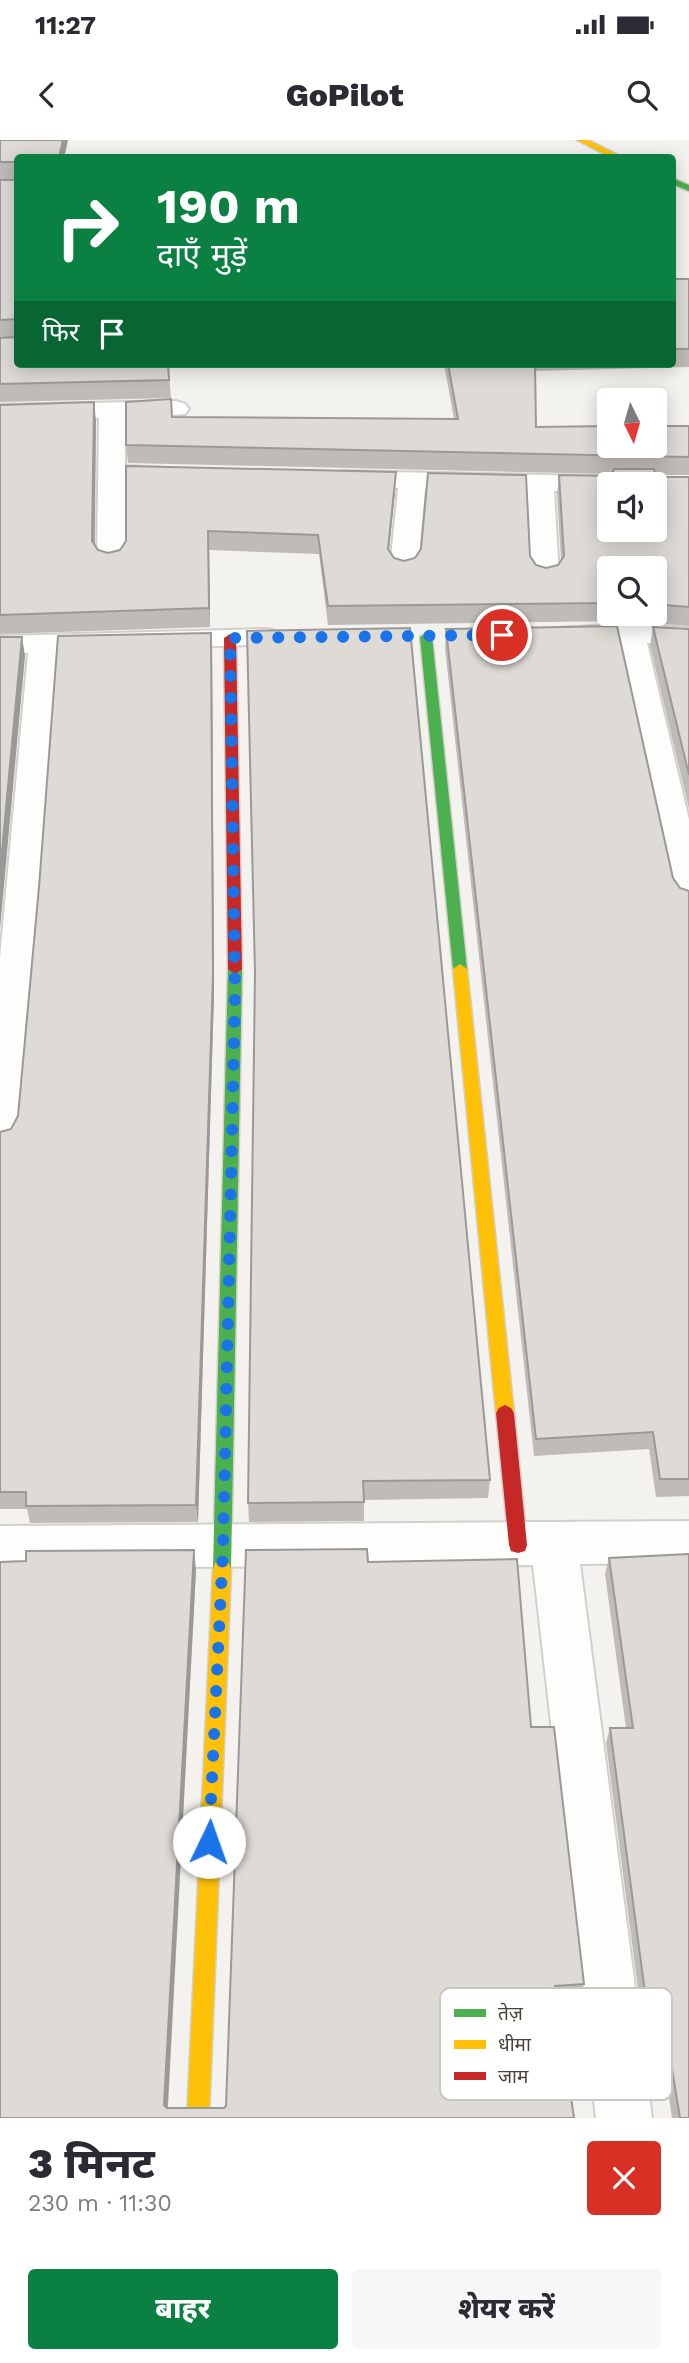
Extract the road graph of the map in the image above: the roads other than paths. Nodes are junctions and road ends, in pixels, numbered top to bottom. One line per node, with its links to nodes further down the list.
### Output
1 (581, 140): 2 (street)
2 (611, 154)
3 (176, 409): 4 (street)
4 (112, 410): 5 (street); 6 (street)
5 (0, 413)
6 (114, 474): 7 (street); 12 (street)
7 (202, 476)
8 (323, 479): 9 (street)
9 (412, 481): 10 (street); 13 (street)
10 (540, 483): 11 (street); 14 (street)
11 (597, 484)
12 (111, 561)
13 (404, 568)
14 (545, 575)
15 (629, 633): 16 (street); 18 (street); 23 (street)
16 (534, 635)
17 (427, 636): 26 (street)
18 (689, 637)
19 (230, 638): 20 (street); 21 (street); 28 (street)
20 (296, 638)
21 (44, 643): 22 (street); 24 (street)
22 (0, 645)
23 (689, 897)
24 (0, 1135)
25 (689, 1542): 26 (street)
26 (536, 1544): 28 (street); 29 (street)
27 (0, 1547): 28 (street)
28 (223, 1547): 31 (street)
29 (604, 1988)
30 (621, 2100): 32 (street)
31 (198, 2118)
32 (624, 2118)

